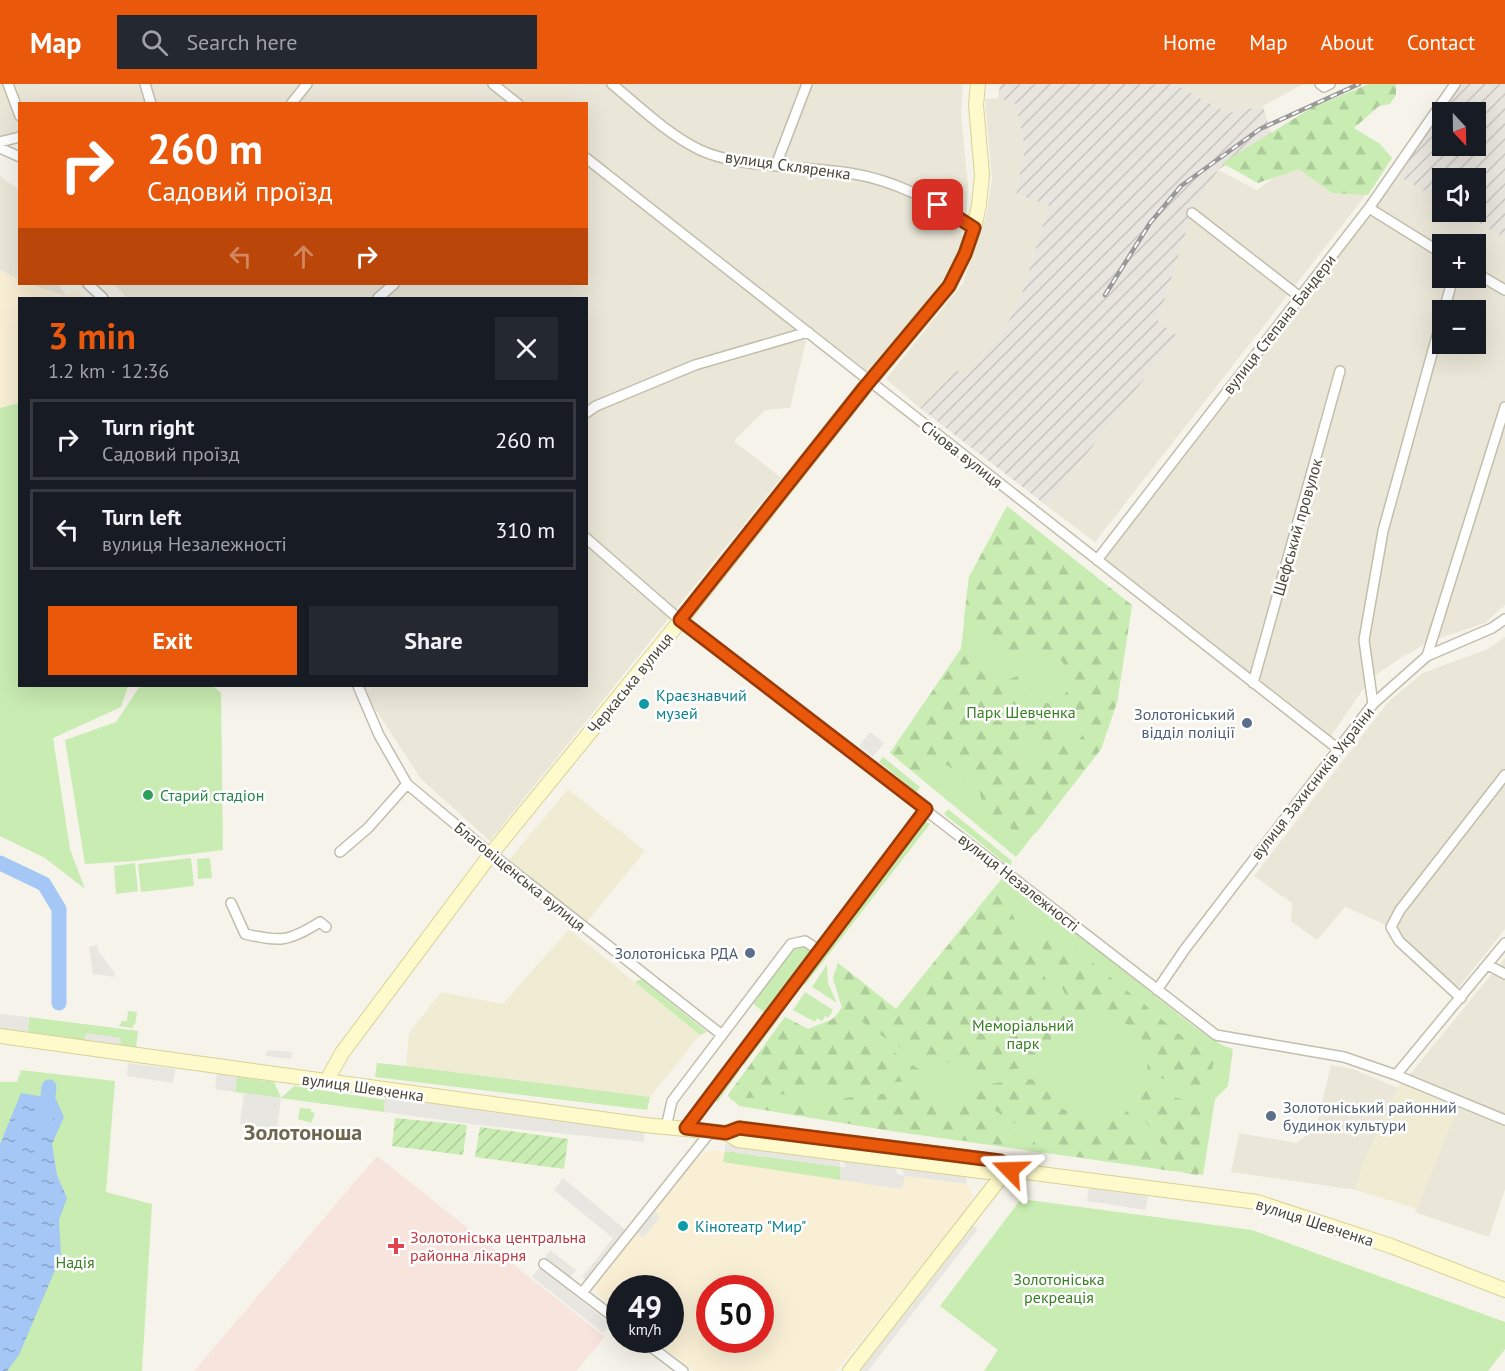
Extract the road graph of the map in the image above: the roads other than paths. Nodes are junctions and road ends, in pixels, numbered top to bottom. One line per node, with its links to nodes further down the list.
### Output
1 (8, 84): 14 (street)
2 (145, 84): 11 (street)
3 (307, 84): 12 (street)
4 (493, 84): 13 (street)
5 (612, 84): 20 (street, вулиця Скляренка)
6 (807, 84): 20 (street)
7 (978, 84): 23 (main road, Черкаська вулиця)
8 (1320, 84): 9 (street)
9 (1330, 84)
10 (1455, 84): 21 (street, вулиця Степана Бандери)
11 (150, 102)
12 (293, 102)
13 (516, 102)
14 (18, 111)
15 (18, 138): 16 (street)
16 (0, 142)
17 (0, 148): 18 (street)
18 (18, 156)
19 (588, 160): 32 (street, Січова вулиця)
20 (776, 165): 23 (street, вулиця Скляренка)
21 (1369, 208): 24 (street); 31 (street, вулиця Степана Бандери)
22 (1192, 213): 31 (street)
23 (974, 228): 35 (main road, Черкаська вулиця)
24 (1432, 247)
25 (1486, 279): 28 (street)
26 (91, 285): 29 (street)
27 (393, 285): 30 (street)
28 (1505, 290)
29 (102, 297)
30 (379, 297)
31 (1300, 297): 39 (street, вулиця Степана Бандери)
32 (808, 332): 35 (street, Січова вулиця); 37 (street)
33 (1432, 354): 45 (street)
34 (1340, 371): 43 (street, Шефський провулок)
35 (870, 381): 39 (street, Січова вулиця); 41 (main road, Черкаська вулиця)
36 (1505, 407): 42 (street)
37 (588, 412)
38 (588, 540): 41 (street, вулиця Незалежності)
39 (1097, 560): 43 (street, Січова вулиця)
40 (1505, 619): 42 (street, вулиця Захисників України)
41 (680, 620): 49 (street, вулиця Незалежності); 51 (main road, Черкаська вулиця)
42 (1427, 656): 45 (street, вулиця Захисників України)
43 (1253, 683): 46 (street, Січова вулиця)
44 (358, 687): 48 (street, Благовіщенська вулиця)
45 (1373, 704): 46 (street, вулиця Захисників України)
46 (1338, 749): 58 (street, вулиця Захисників України)
47 (1505, 775): 59 (street)
48 (407, 784): 50 (street); 51 (street, Благовіщенська вулиця)
49 (926, 809): 55 (street); 58 (street, вулиця Незалежності)
50 (340, 852)
51 (491, 854): 60 (street, Благовіщенська вулиця); 63 (main road, Черкаська вулиця)
52 (231, 903): 53 (street)
53 (326, 927)
54 (1505, 943): 56 (street)
55 (820, 951): 60 (street); 66 (street)
56 (1488, 964): 57 (street); 59 (street)
57 (1505, 974)
58 (1156, 990): 62 (street, вулиця Незалежності)
59 (1461, 998): 62 (street)
60 (722, 1035): 65 (street)
61 (0, 1036): 63 (main road, вулиця Шевченка)
62 (1396, 1075): 64 (street, вулиця Незалежності)
63 (326, 1082): 65 (main road, вулиця Шевченка)
64 (1505, 1120)
65 (666, 1127): 66 (main road, вулиця Шевченка)
66 (686, 1128): 67 (main road, вулиця Шевченка)
67 (711, 1131): 68 (main road, вулиця Шевченка); 71 (street)
68 (994, 1172): 70 (main road, вулиця Шевченка); 75 (main road)
69 (544, 1264): 71 (street)
70 (1505, 1290)
71 (582, 1293): 72 (street)
72 (606, 1311)
73 (659, 1353): 74 (street)
74 (682, 1371)
75 (850, 1371)

